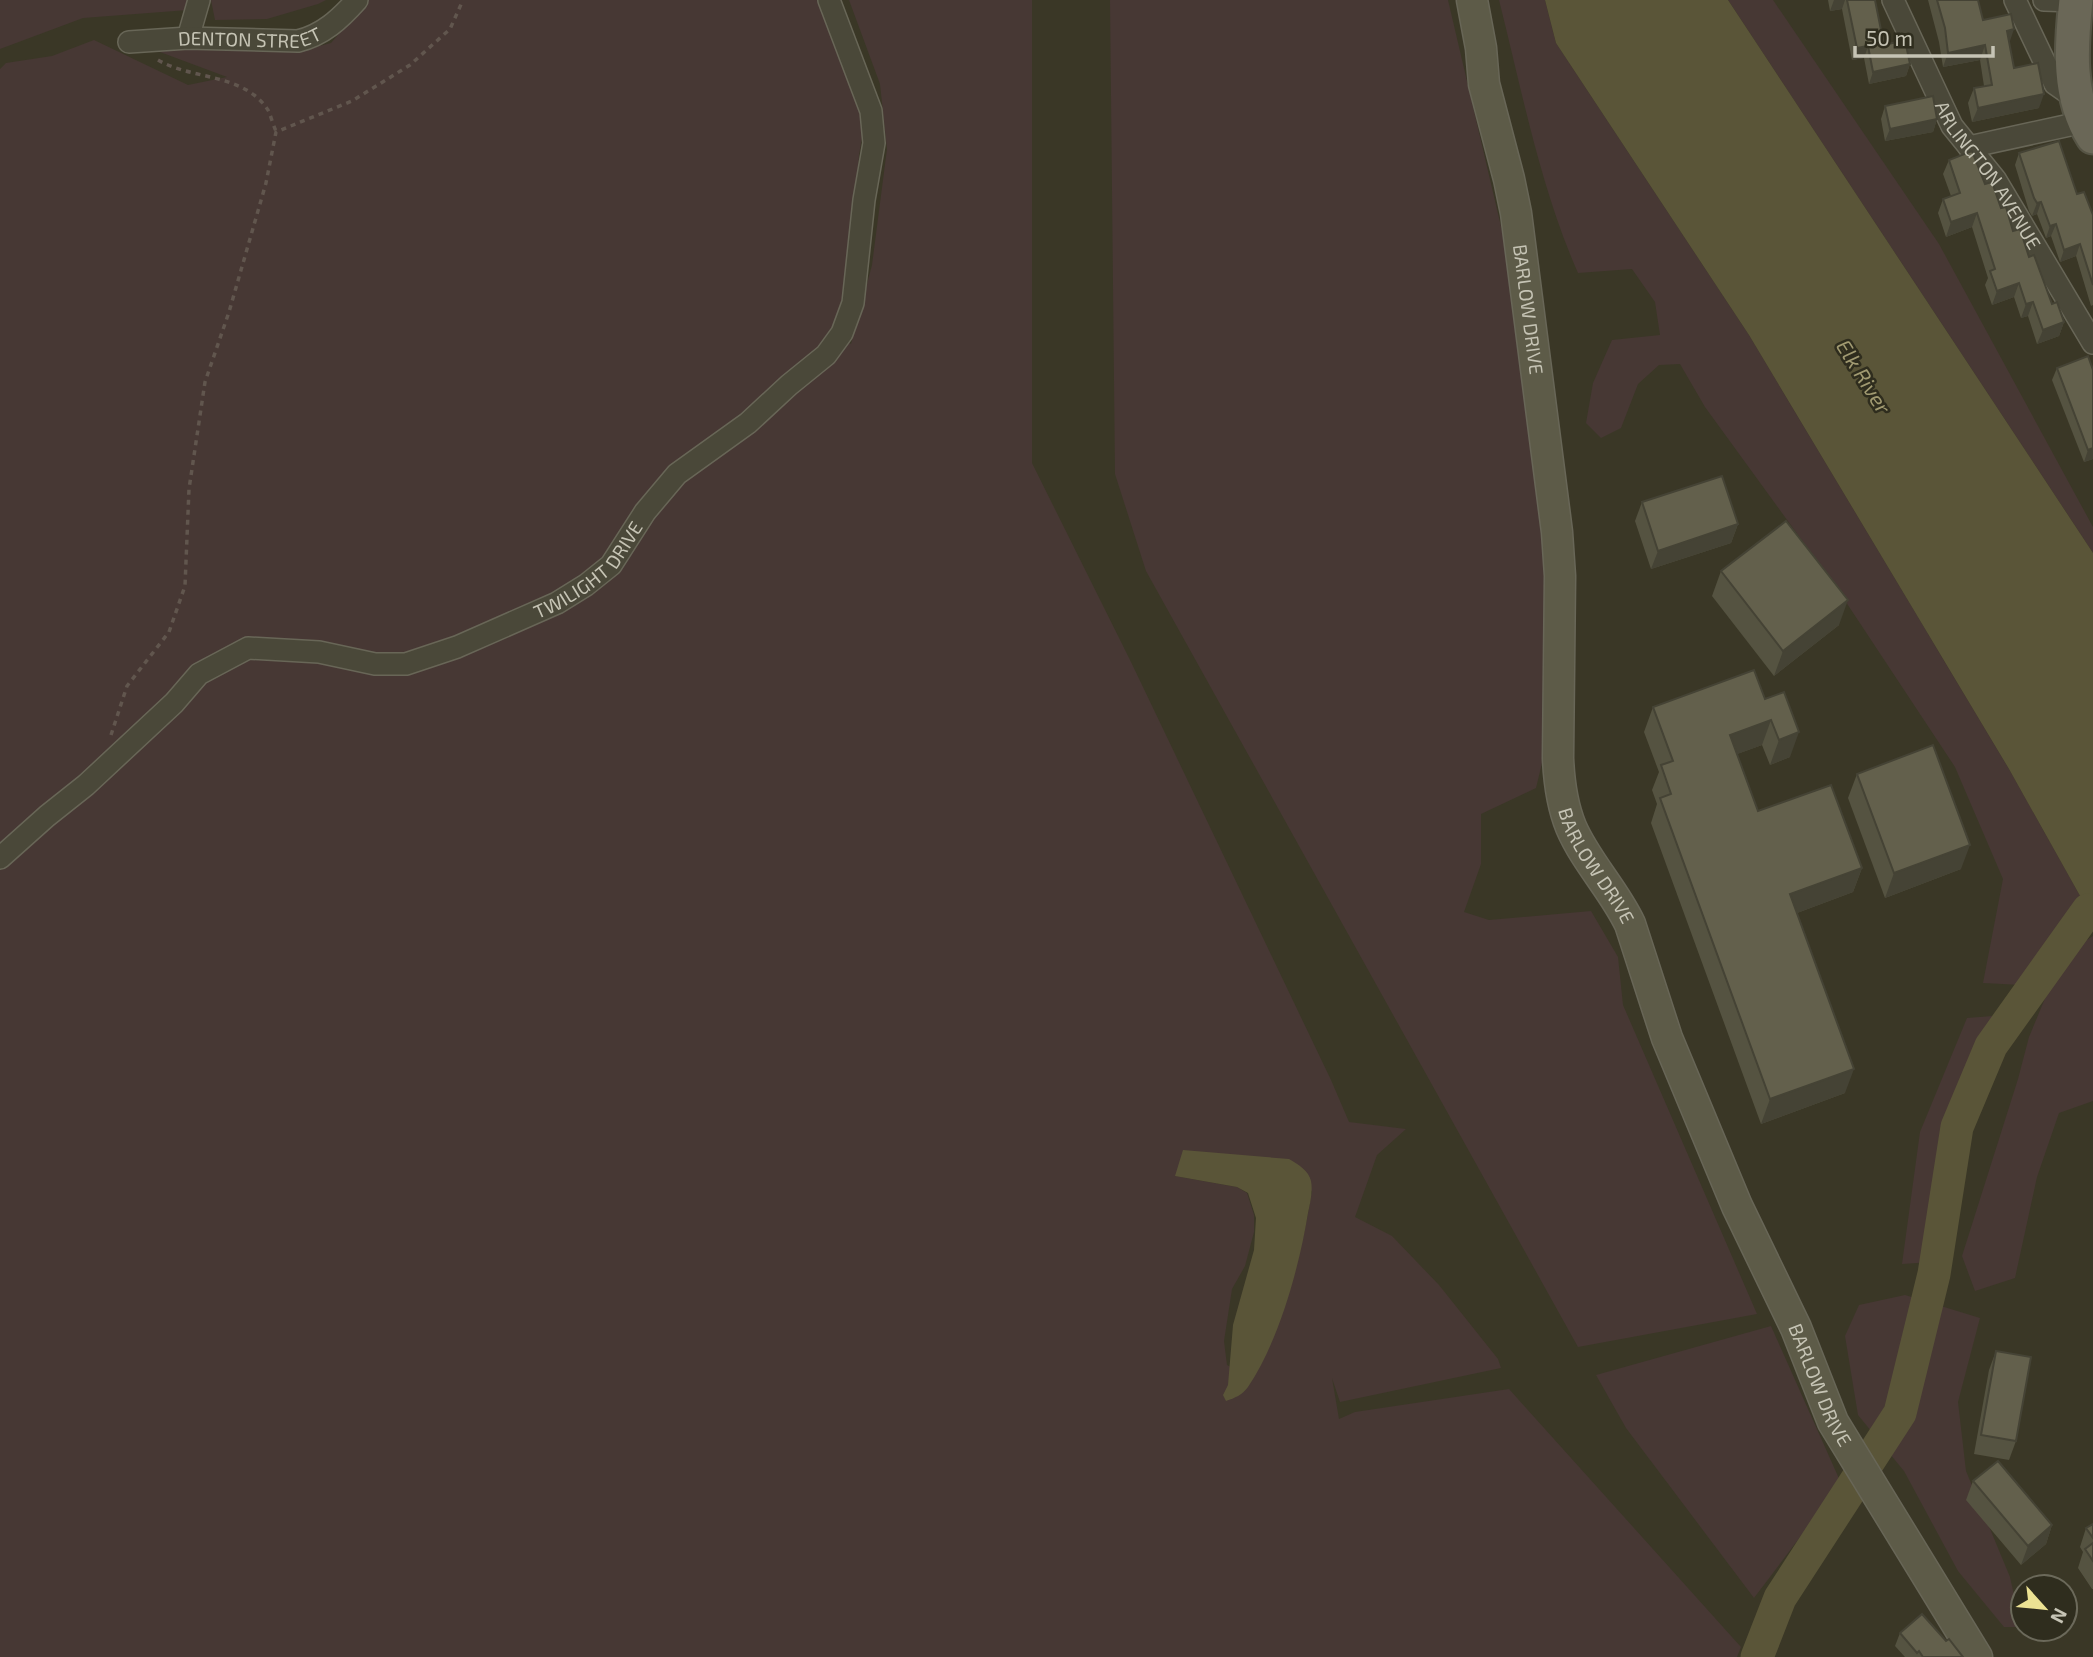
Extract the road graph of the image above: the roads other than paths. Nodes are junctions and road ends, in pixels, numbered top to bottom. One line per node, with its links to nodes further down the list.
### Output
1 (199, 0): 8 (street)
2 (357, 0): 8 (street, DENTON STREET)
3 (829, 0): 13 (street, TWILIGHT DRIVE)
4 (1472, 0): 14 (street, BARLOW DRIVE)
5 (1894, 0): 11 (street, ARLINGTON AVENUE)
6 (2015, 0): 10 (street)
7 (2065, 0): 10 (main road)
8 (188, 38): 9 (street, DENTON STREET)
9 (129, 42)
10 (2087, 119): 11 (street)
11 (1969, 147): 12 (street, ARLINGTON AVENUE)
12 (2093, 343)
13 (0, 858)
14 (1977, 1657)

